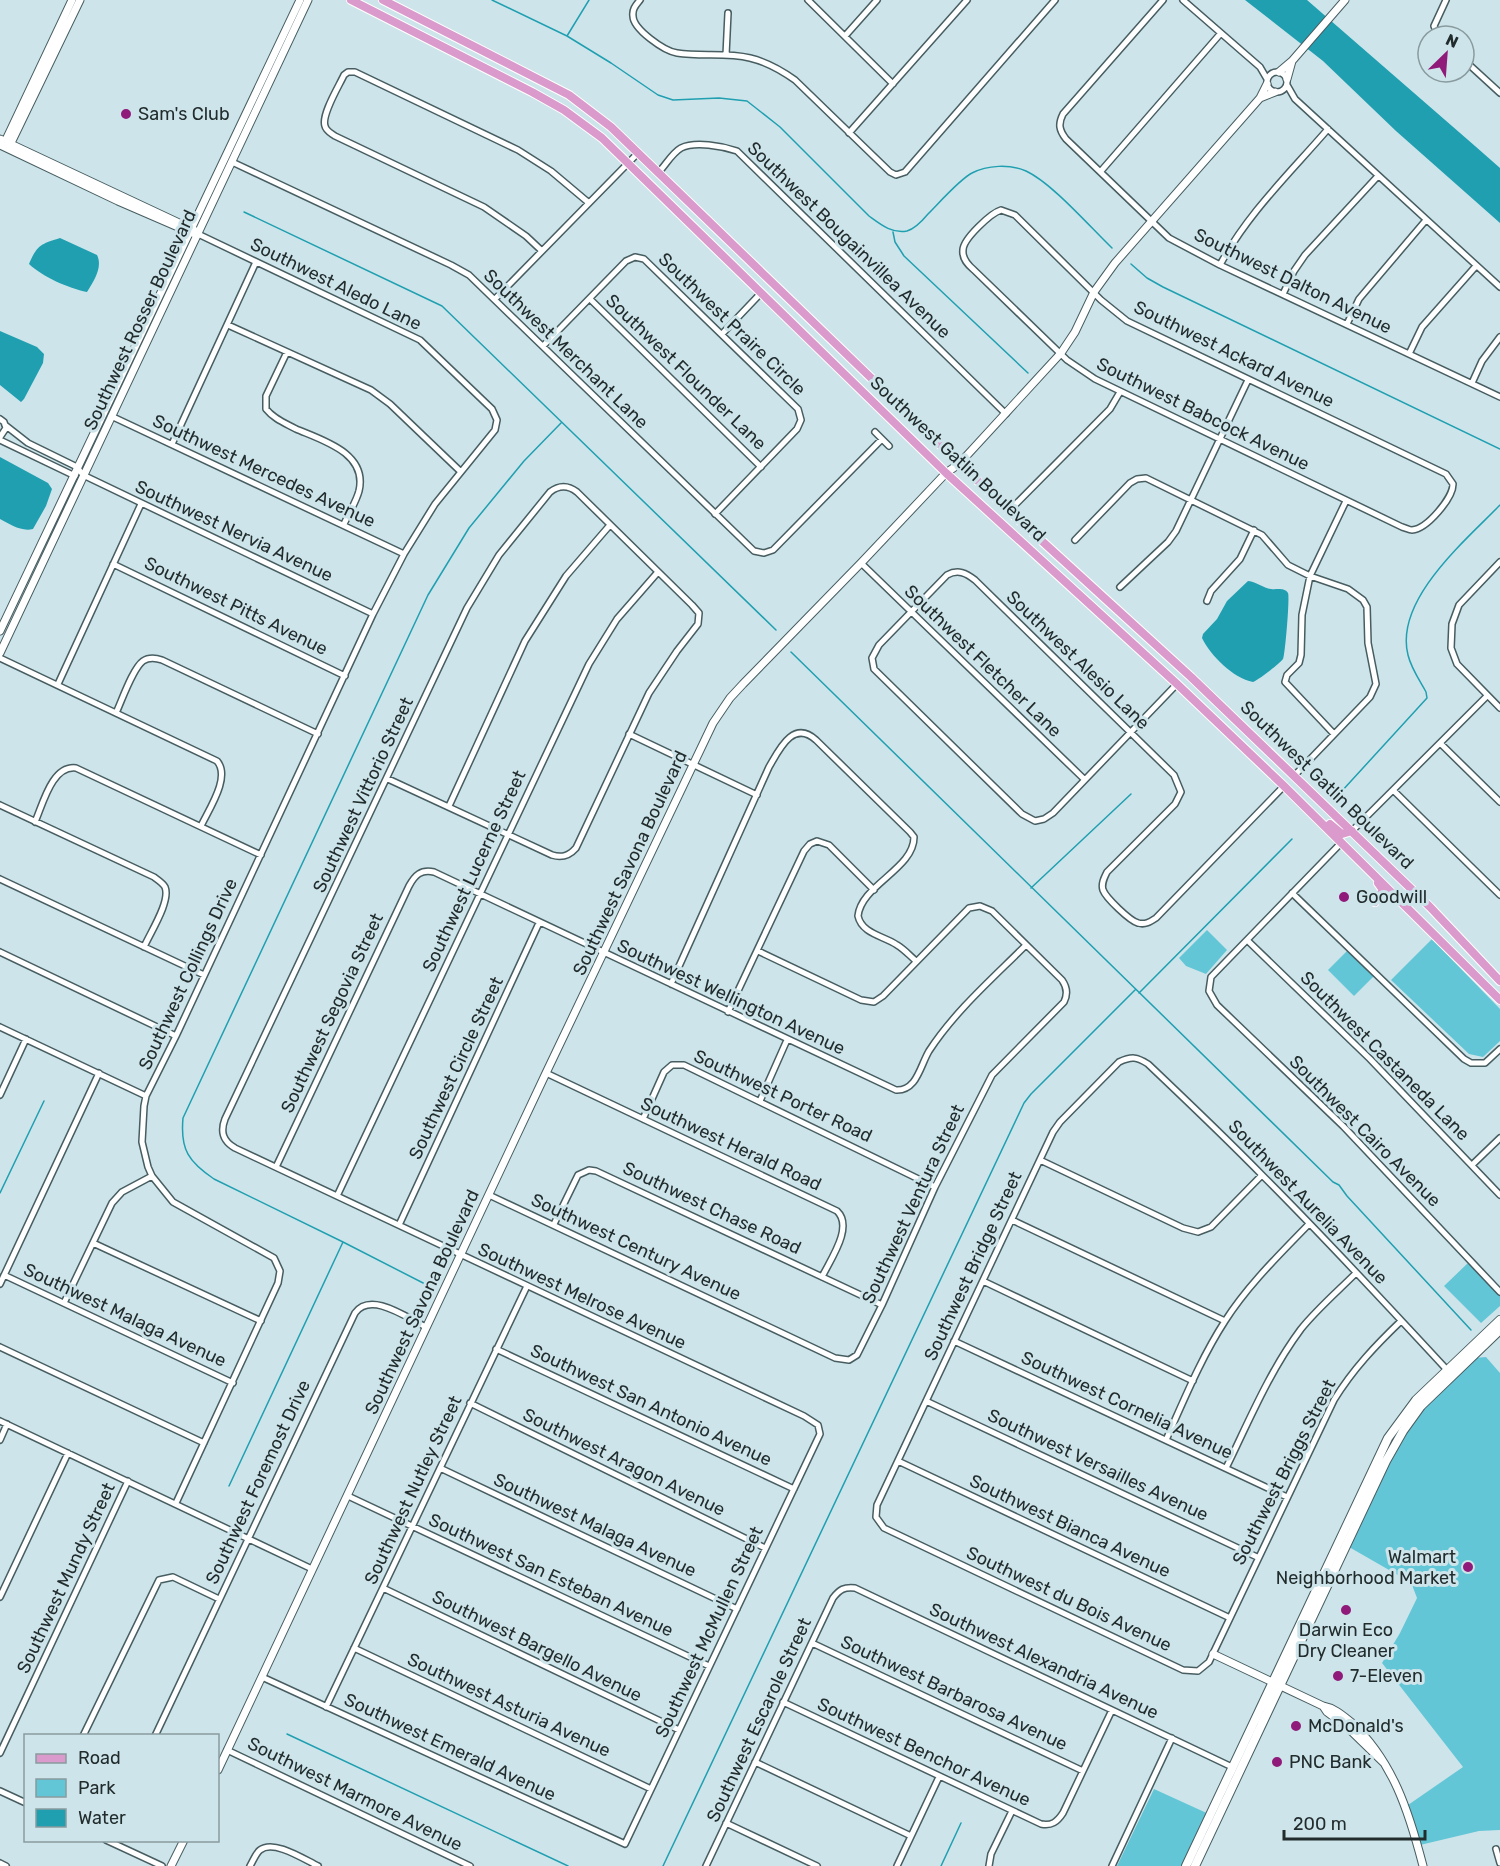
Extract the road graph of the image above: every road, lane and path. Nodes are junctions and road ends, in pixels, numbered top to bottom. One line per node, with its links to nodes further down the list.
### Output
1 (72, 0): 34 (street)
2 (80, 0): 34 (street)
3 (300, 0): 45 (street, Southwest Rosser Boulevard)
4 (308, 0): 36 (street, Southwest Rosser Boulevard)
5 (351, 0): 37 (main road, Southwest Gatlin Boulevard)
6 (383, 0): 35 (main road, Southwest Gatlin Boulevard)
7 (640, 0): 20 (street)
8 (808, 0): 19 (street)
9 (878, 0): 19 (street)
10 (967, 0): 27 (street)
11 (1055, 0): 33 (street)
12 (1163, 0): 38 (street, Southwest Dalton Avenue)
13 (1183, 0): 18 (street)
14 (1345, 0): 21 (street)
15 (1446, 0): 17 (street)
16 (728, 13): 20 (street)
17 (1435, 24)
18 (1221, 33): 22 (street); 38 (street)
19 (845, 36): 27 (street)
20 (726, 55): 33 (street)
21 (1292, 61): 24 (street); 26 (street)
22 (1260, 67): 24 (street); 25 (street)
23 (1476, 71): 29 (street)
24 (1276, 72): 25 (street); 26 (street)
25 (1267, 82): 28 (street); 30 (street, Southwest Savona Boulevard)
26 (1287, 82): 28 (street); 31 (street)
27 (893, 84): 33 (street)
28 (1278, 92): 30 (street, Southwest Savona Boulevard); 31 (street)
29 (1500, 93)
30 (1260, 98): 44 (street, Southwest Savona Boulevard)
31 (1295, 99): 32 (street)
32 (1328, 129): 40 (street); 49 (street)
33 (849, 133)
34 (4, 144): 45 (street, Southwest Aledo Lane)
35 (638, 153): 37 (street); 39 (main road, Southwest Gatlin Boulevard)
36 (232, 162): 46 (street, Southwest Rosser Boulevard); 56 (street, Southwest Merchant Lane)
37 (628, 163): 41 (street); 53 (main road, Southwest Gatlin Boulevard)
38 (1101, 171): 44 (street, Southwest Dalton Avenue)
39 (658, 174): 69 (street, Southwest Bougainvillea Avenue); 80 (main road, Southwest Gatlin Boulevard)
40 (1378, 176): 43 (street); 54 (street)
41 (589, 203): 47 (street); 47 (street)
42 (1001, 210): 52 (street, Southwest Ackard Avenue); 63 (street, Southwest Babcock Avenue)
43 (1426, 220): 50 (street); 57 (street)
44 (1153, 221): 49 (street, Southwest Dalton Avenue); 52 (street, Southwest Savona Boulevard)
45 (190, 230): 46 (street, Southwest Aledo Lane); 82 (street, Southwest Rosser Boulevard)
46 (198, 234): 48 (street, Southwest Aledo Lane); 70 (street, Southwest Rosser Boulevard)
47 (542, 251): 56 (street)
48 (256, 262): 58 (street); 73 (street, Southwest Aledo Lane)
49 (1220, 265): 54 (street, Southwest Dalton Avenue)
50 (1476, 266): 51 (street); 64 (street)
51 (1500, 287)
52 (1094, 292): 63 (street, Southwest Savona Boulevard); 65 (street, Southwest Ackard Avenue)
53 (761, 293): 59 (street); 84 (main road, Southwest Gatlin Boulevard)
54 (1283, 294): 57 (street, Southwest Dalton Avenue)
55 (590, 298): 59 (street, Southwest Praire Circle); 61 (street, Southwest Praire Circle); 81 (street, Southwest Flounder Lane)
56 (495, 299): 61 (street, Southwest Merchant Lane)
57 (1347, 324): 64 (street, Southwest Dalton Avenue)
58 (228, 325): 62 (street); 78 (street)
59 (722, 334): 81 (street, Southwest Praire Circle)
60 (1500, 338): 66 (street)
61 (543, 346): 91 (street, Southwest Merchant Lane)
62 (287, 352): 83 (street); 92 (street)
63 (1061, 353): 67 (street, Southwest Babcock Avenue); 69 (street, Southwest Savona Boulevard)
64 (1409, 354): 66 (street, Southwest Dalton Avenue)
65 (1248, 380): 76 (street); 95 (street, Southwest Ackard Avenue)
66 (1472, 383): 68 (street, Southwest Dalton Avenue)
67 (1120, 392): 76 (street, Southwest Babcock Avenue); 90 (street)
68 (1500, 397)
69 (1006, 414): 80 (street, Southwest Savona Boulevard)
70 (111, 416): 78 (street, Southwest Mercedes Avenue); 85 (street, Southwest Rosser Boulevard)
71 (0, 419): 72 (street)
72 (6, 425): 75 (street); 82 (street)
73 (497, 427): 83 (street, Southwest Collings Drive)
74 (875, 432): 77 (street)
75 (0, 438): 86 (street)
76 (1219, 438): 87 (street); 88 (street, Southwest Babcock Avenue)
77 (882, 439): 79 (street); 91 (street, Southwest Merchant Lane)
78 (172, 444): 92 (street, Southwest Mercedes Avenue)
79 (890, 446)
80 (959, 464): 84 (street, Southwest Savona Boulevard); 90 (main road, Southwest Gatlin Boulevard)
81 (762, 466): 91 (street, Southwest Praire Circle)
82 (77, 467): 85 (street); 86 (street, Southwest Rosser Boulevard)
83 (460, 471): 97 (street, Southwest Collings Drive)
84 (946, 473): 99 (street, Southwest Savona Boulevard); 112 (main road, Southwest Gatlin Boulevard)
85 (83, 475): 86 (street); 89 (street, Southwest Nervia Avenue); 108 (street, Southwest Rosser Boulevard)
86 (74, 476): 107 (street, Southwest Rosser Boulevard)
87 (1190, 500): 94 (street); 96 (street); 103 (street)
88 (1346, 501): 95 (street, Southwest Babcock Avenue); 102 (street)
89 (141, 504): 100 (street); 106 (street, Southwest Nervia Avenue)
90 (1009, 511): 122 (main road, Southwest Gatlin Boulevard)
91 (715, 514)
92 (344, 524): 97 (street, Southwest Mercedes Avenue)
93 (610, 525): 101 (street); 123 (street, Southwest Vittorio Street); 131 (street)
94 (1254, 530): 102 (street); 104 (street)
95 (1412, 530)
96 (1075, 540)
97 (404, 554): 106 (street, Southwest Collings Drive)
98 (1500, 562): 113 (street)
99 (861, 563): 105 (street, Southwest Fletcher Lane); 121 (street, Southwest Savona Boulevard)
100 (113, 564): 110 (street, Southwest Pitts Avenue); 111 (street)
101 (658, 572): 119 (street); 135 (street, Southwest Lucerne Street)
102 (1310, 576): 118 (street); 118 (street)
103 (1120, 587)
104 (1207, 601)
105 (911, 612): 116 (street, Southwest Alesio Lane); 124 (street, Southwest Fletcher Lane); 124 (street)
106 (373, 614): 110 (street, Southwest Collings Drive)
107 (0, 631)
108 (0, 653)
109 (0, 658): 111 (street)
110 (345, 676): 117 (street, Southwest Collings Drive)
111 (58, 684): 115 (street)
112 (1177, 684): 116 (street); 125 (main road, Southwest Gatlin Boulevard)
113 (1487, 696): 114 (street); 120 (street)
114 (1500, 708)
115 (116, 713): 117 (street); 133 (street)
116 (1131, 733): 124 (street); 125 (street, Southwest Alesio Lane)
117 (318, 734): 138 (street, Southwest Collings Drive)
118 (1334, 734): 122 (street)
119 (629, 735): 121 (street); 135 (street)
120 (1440, 743): 126 (street); 129 (street)
121 (693, 764): 127 (street); 153 (street, Southwest Savona Boulevard)
122 (1294, 776): 134 (main road, Southwest Gatlin Boulevard)
123 (388, 778): 131 (street); 173 (street, Southwest Vittorio Street)
124 (1084, 779)
125 (1284, 786): 128 (main road, Southwest Gatlin Boulevard)
126 (1393, 790): 134 (street); 146 (street)
127 (757, 795): 142 (street); 157 (street)
128 (1299, 801): 134 (main road); 136 (main road, Southwest Gatlin Boulevard)
129 (1500, 802)
130 (0, 805): 132 (street)
131 (449, 806): 135 (street)
132 (35, 822): 133 (street); 150 (street)
133 (201, 826): 138 (street)
134 (1352, 831): 139 (main road, Southwest Gatlin Boulevard)
135 (508, 834): 144 (street, Southwest Lucerne Street)
136 (1341, 843): 137 (main road, Southwest Gatlin Boulevard); 139 (main road); 143 (street)
137 (1352, 854): 145 (main road, Southwest Gatlin Boulevard); 145 (main road)
138 (261, 855): 155 (street, Southwest Collings Drive)
139 (1391, 869): 156 (main road, Southwest Gatlin Boulevard)
140 (417, 874): 144 (street, Southwest Wellington Avenue); 176 (street, Southwest Segovia Street)
141 (0, 879): 150 (street)
142 (874, 890): 151 (street); 154 (street)
143 (1292, 893): 148 (street); 164 (street)
144 (479, 894): 147 (street, Southwest Wellington Avenue); 182 (street, Southwest Lucerne Street)
145 (1393, 894): 158 (main road, Southwest Gatlin Boulevard)
146 (1500, 895)
147 (539, 923): 153 (street, Southwest Wellington Avenue); 186 (street, Southwest Circle Street)
148 (1247, 940): 175 (street, Southwest Castaneda Lane); 195 (street, Southwest Cairo Avenue)
149 (1026, 945): 154 (street); 163 (street, Southwest Wellington Avenue); 179 (street, Southwest Ventura Street)
150 (144, 946): 155 (street)
151 (758, 951): 154 (street); 159 (street)
152 (0, 952): 161 (street)
153 (604, 953): 157 (street, Southwest Wellington Avenue); 167 (street, Southwest Savona Boulevard)
154 (916, 961)
155 (204, 975): 161 (street, Southwest Collings Drive)
156 (1500, 981)
157 (671, 984): 159 (street, Southwest Wellington Avenue)
158 (1500, 1000)
159 (728, 1012): 163 (street, Southwest Wellington Avenue)
160 (0, 1026): 162 (street)
161 (176, 1036): 169 (street, Southwest Collings Drive)
162 (26, 1039): 166 (street); 168 (street)
163 (788, 1040): 170 (street)
164 (1500, 1048)
165 (1136, 1057): 174 (street, Southwest Bridge Street); 177 (street, Southwest Aurelia Avenue)
166 (99, 1073): 169 (street); 190 (street)
167 (546, 1073): 171 (street, Southwest Herald Road); 180 (street, Southwest Savona Boulevard)
168 (0, 1095)
169 (146, 1096): 178 (street, Southwest Collings Drive)
170 (760, 1101): 171 (street, Southwest Porter Road); 179 (street, Southwest Porter Road)
171 (643, 1119): 191 (street, Southwest Herald Road)
172 (1500, 1138): 175 (street)
173 (228, 1143): 176 (street, Southwest Melrose Avenue)
174 (1040, 1160): 177 (street); 183 (street, Southwest Bridge Street)
175 (1472, 1165): 181 (street, Southwest Castaneda Lane)
176 (276, 1167): 182 (street, Southwest Melrose Avenue)
177 (1262, 1175): 185 (street, Southwest Aurelia Avenue)
178 (152, 1176): 187 (street); 199 (street, Southwest Collings Drive)
179 (935, 1187): 197 (street, Southwest Ventura Street)
180 (489, 1195): 184 (street, Southwest Century Avenue); 188 (street, Southwest Savona Boulevard)
181 (1500, 1195)
182 (337, 1196): 186 (street, Southwest Melrose Avenue)
183 (1011, 1220): 192 (street, Southwest Bridge Street); 200 (street)
184 (554, 1224): 191 (street, Southwest Chase Road); 203 (street, Southwest Century Avenue)
185 (1309, 1224): 189 (street, Southwest Aurelia Avenue); 200 (street)
186 (399, 1225): 188 (street, Southwest Melrose Avenue)
187 (93, 1243): 196 (street); 199 (street)
188 (461, 1256): 194 (street, Southwest Melrose Avenue); 202 (street, Southwest Savona Boulevard)
189 (1356, 1273): 201 (street, Southwest Aurelia Avenue); 222 (street)
190 (4, 1275): 193 (street); 196 (street, Southwest Malaga Avenue)
191 (822, 1277): 197 (street, Southwest Chase Road)
192 (983, 1281): 205 (street, Southwest Bridge Street); 209 (street)
193 (0, 1284)
194 (527, 1286): 207 (street, Southwest Nutley Street); 215 (street, Southwest Melrose Avenue)
195 (1500, 1292)
196 (64, 1303): 210 (street, Southwest Malaga Avenue)
197 (882, 1305): 203 (street, Southwest Ventura Street)
198 (1500, 1320): 208 (main road)
199 (261, 1321): 210 (street, Southwest Collings Drive)
200 (1225, 1321): 209 (street)
201 (1401, 1321): 208 (street, Southwest Aurelia Avenue); 226 (street, Southwest Briggs Street)
202 (426, 1327): 225 (street, Southwest Savona Boulevard); 230 (street, Southwest Foremost Drive)
203 (770, 1327)
204 (1500, 1330): 208 (main road)
205 (954, 1341): 211 (street, Southwest Bridge Street); 217 (street, Southwest Cornelia Avenue)
206 (0, 1347): 218 (street)
207 (496, 1348): 212 (street, Southwest Nutley Street); 224 (street, Southwest San Antonio Avenue)
208 (1449, 1372): 231 (main road); 234 (main road)
209 (1193, 1381): 217 (street)
210 (232, 1383): 218 (street, Southwest Collings Drive)
211 (926, 1401): 220 (street, Southwest Bridge Street); 233 (street, Southwest Versailles Avenue)
212 (470, 1403): 221 (street, Southwest Nutley Street); 232 (street, Southwest Aragon Avenue)
213 (0, 1421): 214 (street)
214 (7, 1424): 216 (street); 219 (street)
215 (819, 1434): 224 (street, Southwest McMullen Street)
216 (0, 1440)
217 (1166, 1440): 222 (street, Southwest Cornelia Avenue)
218 (204, 1443): 227 (street, Southwest Collings Drive)
219 (68, 1453): 223 (street); 238 (street)
220 (898, 1461): 228 (street, Southwest Bridge Street); 241 (street, Southwest Bianca Avenue)
221 (440, 1468): 229 (street, Southwest Nutley Street); 240 (street, Southwest Malaga Avenue)
222 (1226, 1468): 226 (street, Southwest Cornelia Avenue)
223 (128, 1481): 227 (street); 256 (street, Southwest Mundy Street)
224 (794, 1489): 232 (street, Southwest McMullen Street)
225 (348, 1496): 229 (street, Southwest San Esteban Avenue); 235 (street, Southwest Savona Boulevard)
226 (1287, 1497): 233 (street, Southwest Briggs Street)
227 (176, 1503): 230 (street)
228 (876, 1517): 244 (street, Southwest du Bois Avenue)
229 (412, 1527): 236 (street, Southwest Nutley Street); 245 (street, Southwest San Esteban Avenue)
230 (249, 1538): 235 (street); 239 (street, Southwest Foremost Drive)
231 (1339, 1543): 234 (main road); 247 (main road)
232 (765, 1548): 240 (street, Southwest McMullen Street)
233 (1257, 1557): 241 (street, Southwest Briggs Street)
234 (1340, 1561): 247 (main road)
235 (312, 1569): 246 (street, Southwest Savona Boulevard)
236 (383, 1588): 243 (street, Southwest Nutley Street); 251 (street, Southwest Bargello Avenue)
237 (842, 1588): 242 (street, Southwest Escarole Street); 250 (street, Southwest Alexandria Avenue)
238 (0, 1597)
239 (219, 1599): 252 (street); 253 (street, Southwest Foremost Drive)
240 (736, 1609): 245 (street, Southwest McMullen Street)
241 (1230, 1618): 244 (street, Southwest du Bois Avenue)
242 (812, 1643): 248 (street, Southwest Escarole Street); 260 (street, Southwest Barbarosa Avenue)
243 (354, 1648): 249 (street, Southwest Nutley Street); 263 (street, Southwest Asturia Avenue)
244 (1213, 1654): 247 (street)
245 (709, 1666): 251 (street, Southwest McMullen Street)
246 (262, 1677): 249 (street, Southwest Emerald Avenue); 255 (street, Southwest Savona Boulevard)
247 (1276, 1683): 258 (main road); 262 (main road); 288 (street)
248 (783, 1702): 257 (street, Southwest Escarole Street); 261 (street, Southwest Benchor Avenue)
249 (326, 1707): 271 (street, Southwest Emerald Avenue)
250 (1112, 1710): 254 (street, Southwest Alexandria Avenue); 260 (street)
251 (679, 1730): 263 (street, Southwest McMullen Street)
252 (84, 1734)
253 (156, 1734)
254 (1172, 1738): 258 (street, Southwest Alexandria Avenue); 285 (street)
255 (227, 1750): 259 (street, Southwest Savona Boulevard); 280 (street, Southwest Marmore Avenue)
256 (0, 1753)
257 (755, 1762): 267 (street, Southwest Escarole Street); 268 (street)
258 (1232, 1767): 262 (main road); 286 (main road)
259 (219, 1768)
260 (1083, 1771): 266 (street, Southwest Benchor Avenue)
261 (939, 1777): 266 (street, Southwest Benchor Avenue); 268 (street)
262 (1233, 1786): 287 (main road)
263 (651, 1789): 271 (street, Southwest McMullen Street)
264 (0, 1791): 265 (street)
265 (24, 1802)
266 (1012, 1811): 284 (street)
267 (726, 1823): 281 (street, Southwest Escarole Street); 282 (street)
268 (911, 1836): 283 (street)
269 (110, 1842): 276 (street)
270 (183, 1842): 277 (street)
271 (625, 1844)
272 (1496, 1849): 274 (street)
273 (0, 1863): 275 (street)
274 (1499, 1865)
275 (6, 1866)
276 (162, 1866)
277 (171, 1866)
278 (250, 1866): 279 (street)
279 (318, 1866)
280 (470, 1866)
281 (706, 1866)
282 (817, 1866)
283 (897, 1866)
284 (989, 1866)
285 (1112, 1866)
286 (1186, 1866)
287 (1195, 1866)
288 (1423, 1866)

